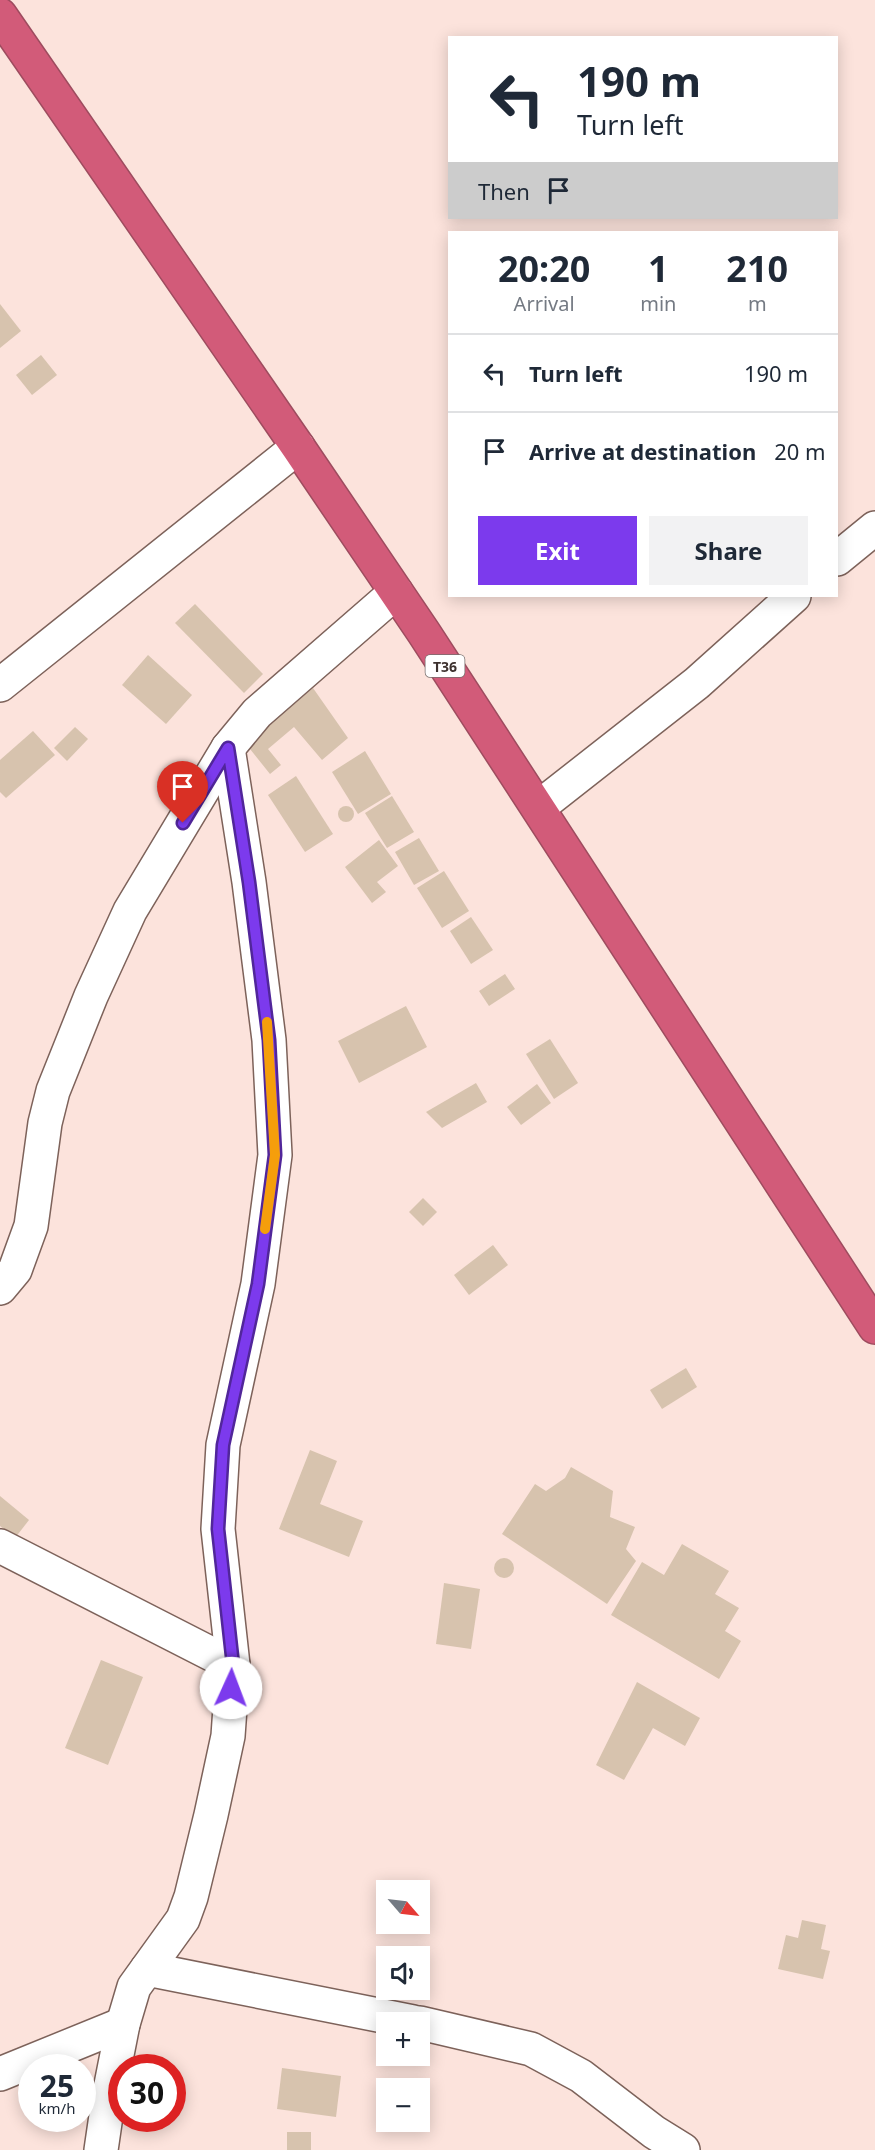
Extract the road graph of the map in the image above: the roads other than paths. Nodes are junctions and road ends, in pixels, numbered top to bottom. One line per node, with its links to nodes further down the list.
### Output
1 (0, 15): 2 (highway, T36)
2 (298, 447): 5 (highway, T36); 7 (street)
3 (875, 528): 4 (street)
4 (838, 558)
5 (396, 592): 8 (street); 9 (highway, T36)
6 (793, 597): 9 (street)
7 (0, 685)
8 (228, 748): 10 (street); 13 (street)
9 (539, 807): 11 (highway, T36)
10 (0, 1288)
11 (875, 1327)
12 (0, 1545): 13 (street)
13 (233, 1665): 14 (street)
14 (147, 1968): 15 (street); 16 (street)
15 (376, 2014)
16 (123, 2024): 18 (street); 19 (street)
17 (430, 2025): 20 (street)
18 (0, 2074)
19 (101, 2150)
20 (683, 2150)

